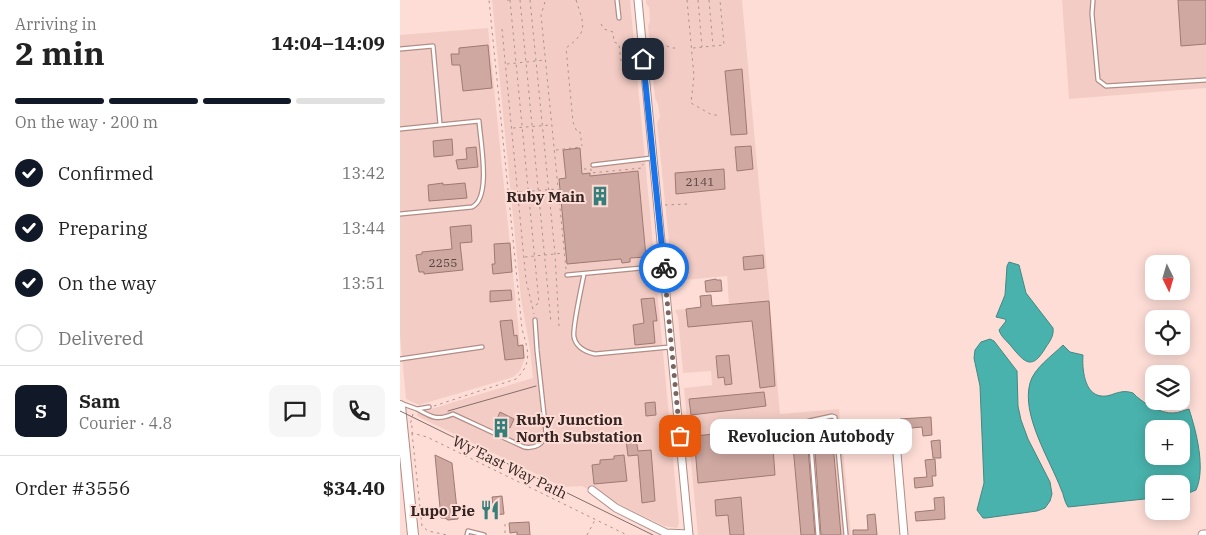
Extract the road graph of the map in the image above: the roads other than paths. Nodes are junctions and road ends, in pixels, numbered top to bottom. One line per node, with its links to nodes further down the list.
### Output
1 (617, 0): 4 (lane)
2 (638, 0): 9 (street)
3 (1093, 0): 6 (lane)
4 (619, 18)
5 (400, 49): 7 (lane)
6 (1206, 80)
7 (440, 124): 8 (lane); 11 (lane)
8 (400, 129)
9 (653, 158): 10 (lane); 12 (street)
10 (593, 165)
11 (400, 214)
12 (663, 266): 13 (lane); 17 (street)
13 (584, 274): 14 (lane); 17 (lane)
14 (567, 276)
15 (535, 320): 21 (lane)
16 (482, 347): 18 (lane)
17 (671, 347): 26 (street)
18 (400, 360)
19 (402, 405): 21 (lane); 22 (main road)
20 (428, 408): 21 (lane)
21 (417, 409)
22 (402, 451): 24 (main road)
23 (896, 454): 32 (street)
24 (403, 467): 27 (main road)
25 (592, 490): 26 (street)
26 (689, 534)
27 (413, 535)
28 (467, 535): 29 (lane)
29 (484, 535)
30 (818, 535): 31 (lane)
31 (846, 535)
32 (904, 535)

